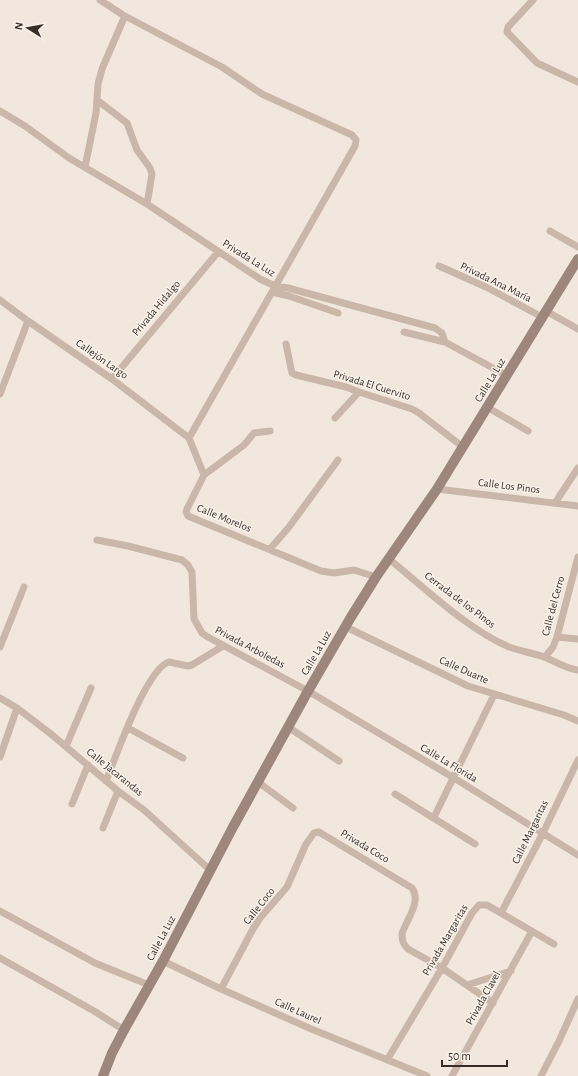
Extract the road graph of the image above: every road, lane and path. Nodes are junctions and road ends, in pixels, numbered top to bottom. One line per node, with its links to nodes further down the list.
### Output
1 (100, 0): 3 (street)
2 (533, 0): 4 (street)
3 (123, 15): 5 (street); 14 (street)
4 (578, 82)
5 (97, 100): 7 (street); 8 (street)
6 (0, 111): 7 (street, Privada La Luz)
7 (85, 167): 8 (street, Privada La Luz)
8 (147, 204): 11 (street, Privada La Luz)
9 (550, 231): 10 (street)
10 (578, 247)
11 (218, 252): 14 (street, Privada La Luz); 24 (street, Privada Hidalgo)
12 (578, 259): 17 (street, Calle La Luz)
13 (439, 266): 17 (street, Privada Ana María)
14 (273, 289): 16 (street); 21 (street, Privada La Luz); 31 (street)
15 (0, 300): 18 (street, Callejón Largo)
16 (338, 313)
17 (544, 314): 19 (street, Privada Ana María); 23 (street, Calle La Luz)
18 (28, 322): 24 (street, Callejón Largo); 26 (street)
19 (578, 329)
20 (404, 332): 21 (street)
21 (445, 342): 23 (street, Privada La Luz)
22 (286, 344): 25 (street, Privada El Cuervito)
23 (506, 375): 27 (street, Calle La Luz)
24 (112, 379): 31 (street, Callejón Largo)
25 (359, 392): 28 (street); 32 (street, Privada El Cuervito)
26 (0, 394)
27 (487, 407): 30 (street); 32 (street, Calle La Luz)
28 (335, 418)
29 (270, 431): 35 (street)
30 (528, 431)
31 (189, 438): 35 (street)
32 (463, 447): 36 (street, Calle La Luz)
33 (338, 460): 40 (street)
34 (578, 468): 37 (street)
35 (204, 475): 40 (street, Calle Morelos)
36 (437, 488): 37 (street, Calle Los Pinos); 42 (street, Calle La Luz)
37 (555, 503): 38 (street, Calle Los Pinos)
38 (578, 506)
39 (97, 540): 48 (street, Privada Arboledas)
40 (270, 549): 43 (street, Calle Morelos)
41 (578, 557): 46 (street, Calle del Cerro)
42 (389, 560): 43 (street, Calle La Luz); 50 (street, Cerrada de los Pinos)
43 (376, 577): 45 (street, Calle La Luz)
44 (24, 588): 49 (street)
45 (346, 627): 53 (street, Calle La Luz); 54 (street, Calle Duarte)
46 (557, 637): 47 (street); 50 (street, Calle del Cerro)
47 (578, 639)
48 (223, 646): 53 (street, Privada Arboledas); 58 (street)
49 (0, 647)
50 (545, 657): 51 (street, Cerrada de los Pinos)
51 (578, 670)
52 (91, 688): 60 (street)
53 (308, 691): 59 (street, Calle La Luz); 66 (street, Calle La Florida)
54 (494, 694): 57 (street, Calle Duarte); 66 (street)
55 (0, 698): 56 (street, Calle Jacarandas)
56 (17, 708): 60 (street, Calle Jacarandas); 61 (street)
57 (578, 721)
58 (128, 728): 62 (street); 67 (street)
59 (288, 728): 64 (street); 68 (street, Calle La Luz)
60 (66, 746): 65 (street, Calle Jacarandas)
61 (0, 757)
62 (183, 758)
63 (578, 760): 75 (street, Calle Margaritas)
64 (339, 761)
65 (88, 765): 67 (street, Calle Jacarandas); 71 (street)
66 (454, 778): 73 (street); 75 (street, Calle La Florida)
67 (106, 781): 69 (street, Calle Jacarandas)
68 (258, 782): 72 (street); 79 (street, Calle La Luz)
69 (118, 792): 74 (street); 79 (street, Calle Jacarandas)
70 (395, 794): 73 (street)
71 (72, 804)
72 (293, 808)
73 (434, 817): 77 (street)
74 (103, 828)
75 (542, 833): 78 (street, Calle La Florida); 81 (street, Calle Margaritas)
76 (312, 835): 86 (street, Privada Coco); 90 (street, Calle Coco)
77 (475, 844)
78 (578, 855)
79 (210, 870): 85 (street, Calle La Luz)
80 (0, 911): 88 (street)
81 (501, 914): 82 (street, Privada Margaritas); 86 (street, Privada Margaritas)
82 (532, 931): 83 (street, Privada Margaritas); 87 (street, Privada Clavel)
83 (554, 944)
84 (0, 958): 93 (street)
85 (163, 961): 88 (street, Calle La Luz); 90 (street, Calle Laurel)
86 (442, 968): 89 (street); 94 (street, Privada Margaritas)
87 (511, 971): 89 (street); 92 (street, Privada Clavel)
88 (149, 985): 93 (street, Calle La Luz)
89 (467, 985): 92 (street)
90 (221, 989): 94 (street, Calle Laurel)
91 (578, 999): 98 (street)
92 (494, 1003): 97 (street, Privada Clavel)
93 (124, 1030): 95 (street, Calle La Luz)
94 (387, 1060): 96 (street, Calle Laurel)
95 (104, 1076)
96 (427, 1076)
97 (452, 1076)
98 (541, 1076)

